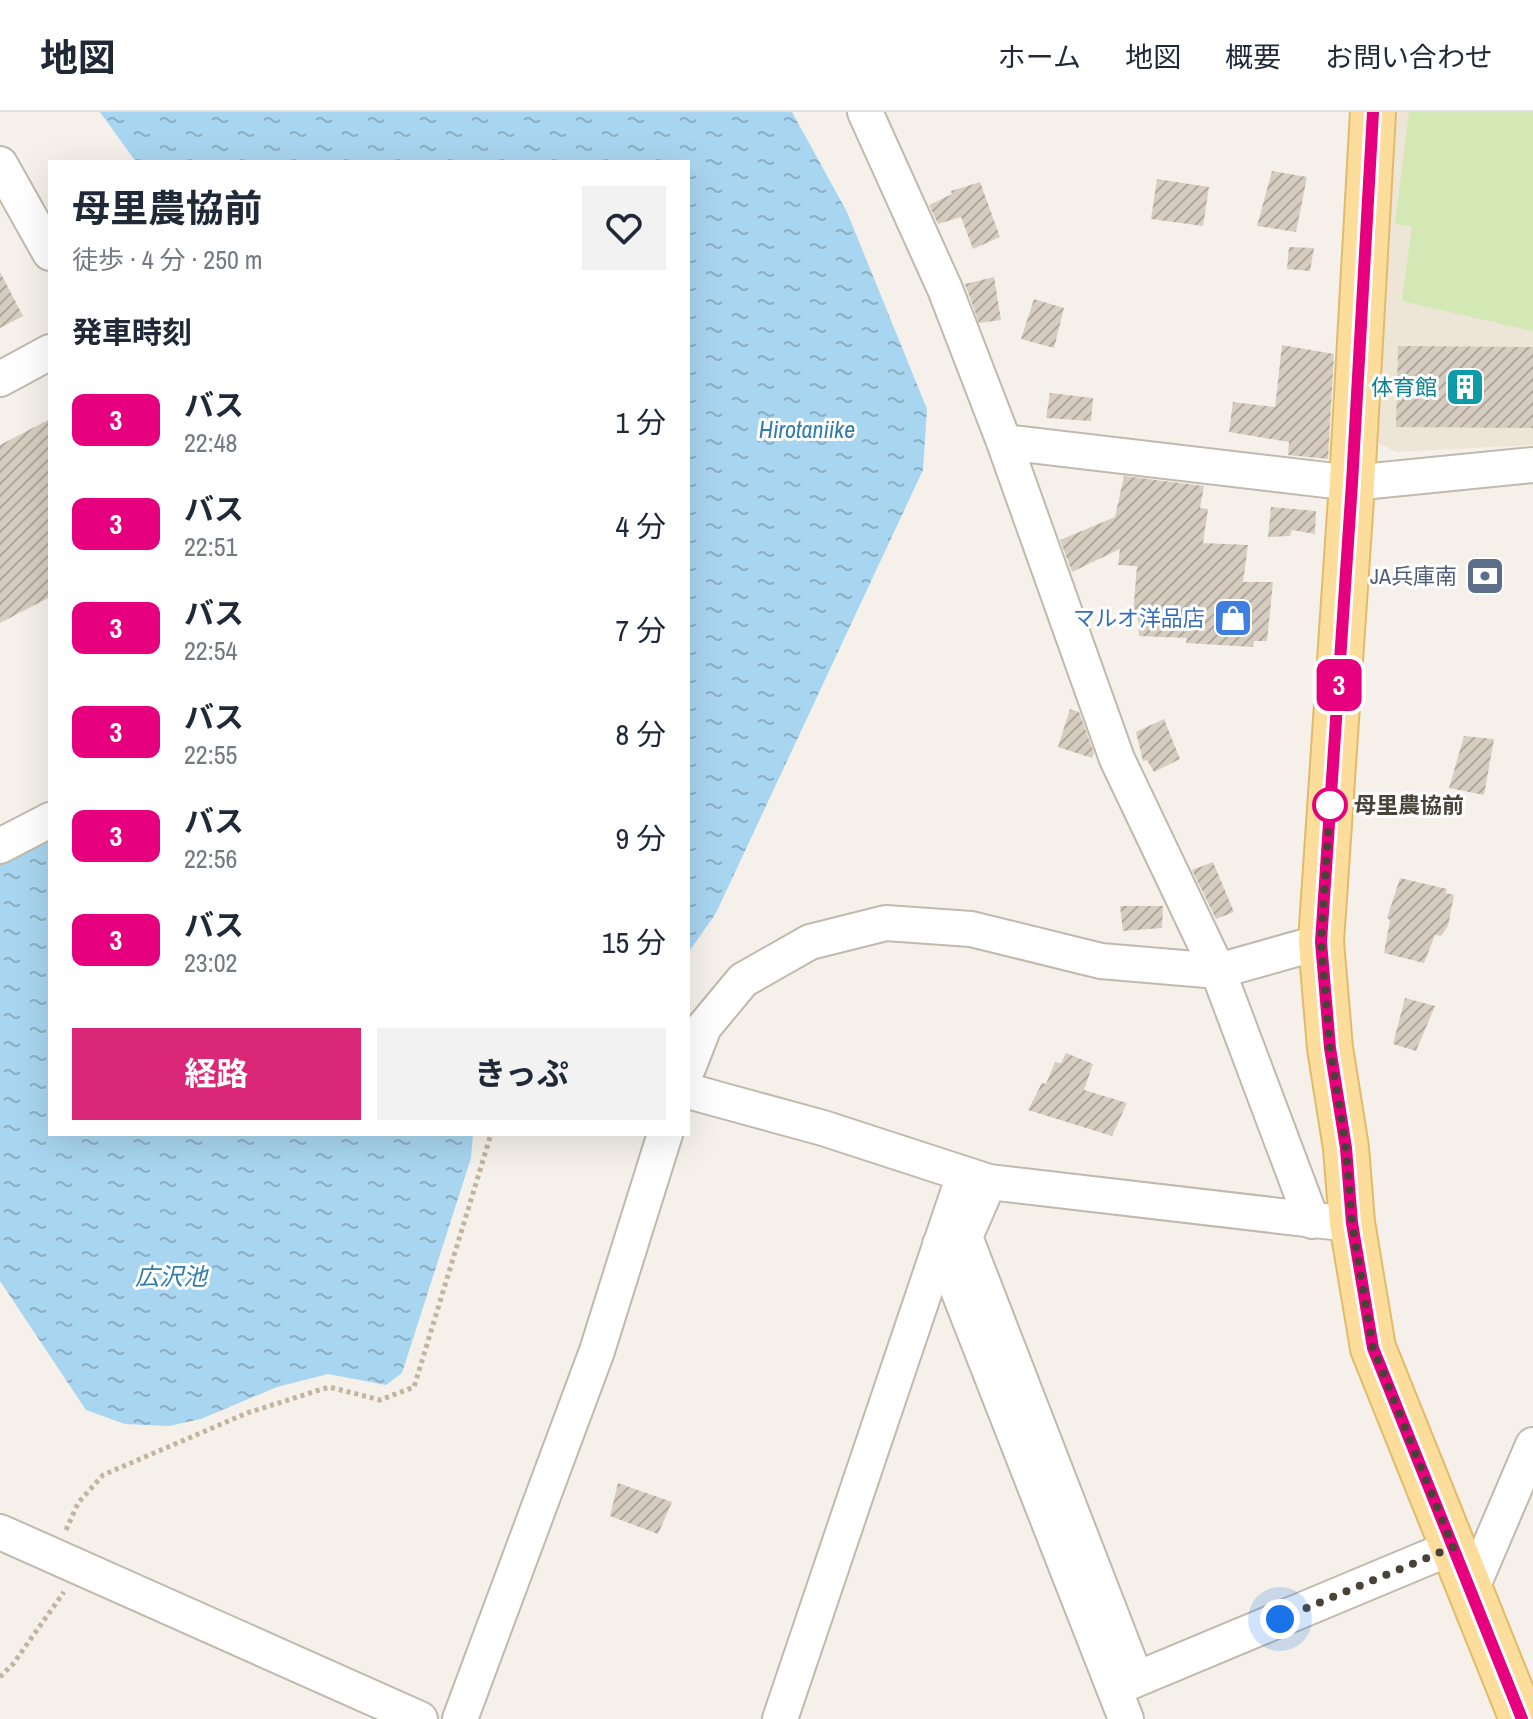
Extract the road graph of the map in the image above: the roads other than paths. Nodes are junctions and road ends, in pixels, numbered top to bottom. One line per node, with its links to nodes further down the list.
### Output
1 (865, 112): 7 (street)
2 (1373, 112): 9 (main road)
3 (0, 164): 4 (street)
4 (48, 249)
5 (48, 353): 6 (street)
6 (0, 379)
7 (1004, 442): 9 (street); 13 (street)
8 (1533, 465): 9 (street)
9 (1352, 483): 12 (main road)
10 (48, 821): 11 (street)
11 (0, 846)
12 (1321, 942): 13 (street); 18 (main road)
13 (1218, 971): 14 (street); 18 (street)
14 (690, 1063)
15 (690, 1092): 17 (street)
16 (664, 1136): 26 (street)
17 (976, 1178): 18 (street); 19 (street); 24 (street)
18 (1332, 1222): 22 (main road)
19 (940, 1244): 24 (street); 27 (street)
20 (1533, 1445): 23 (street)
21 (0, 1532): 25 (street)
22 (1453, 1547): 23 (main road); 24 (street)
23 (1471, 1590): 28 (main road)
24 (1119, 1702)
25 (420, 1719)
26 (460, 1719)
27 (780, 1719)
28 (1522, 1719)

